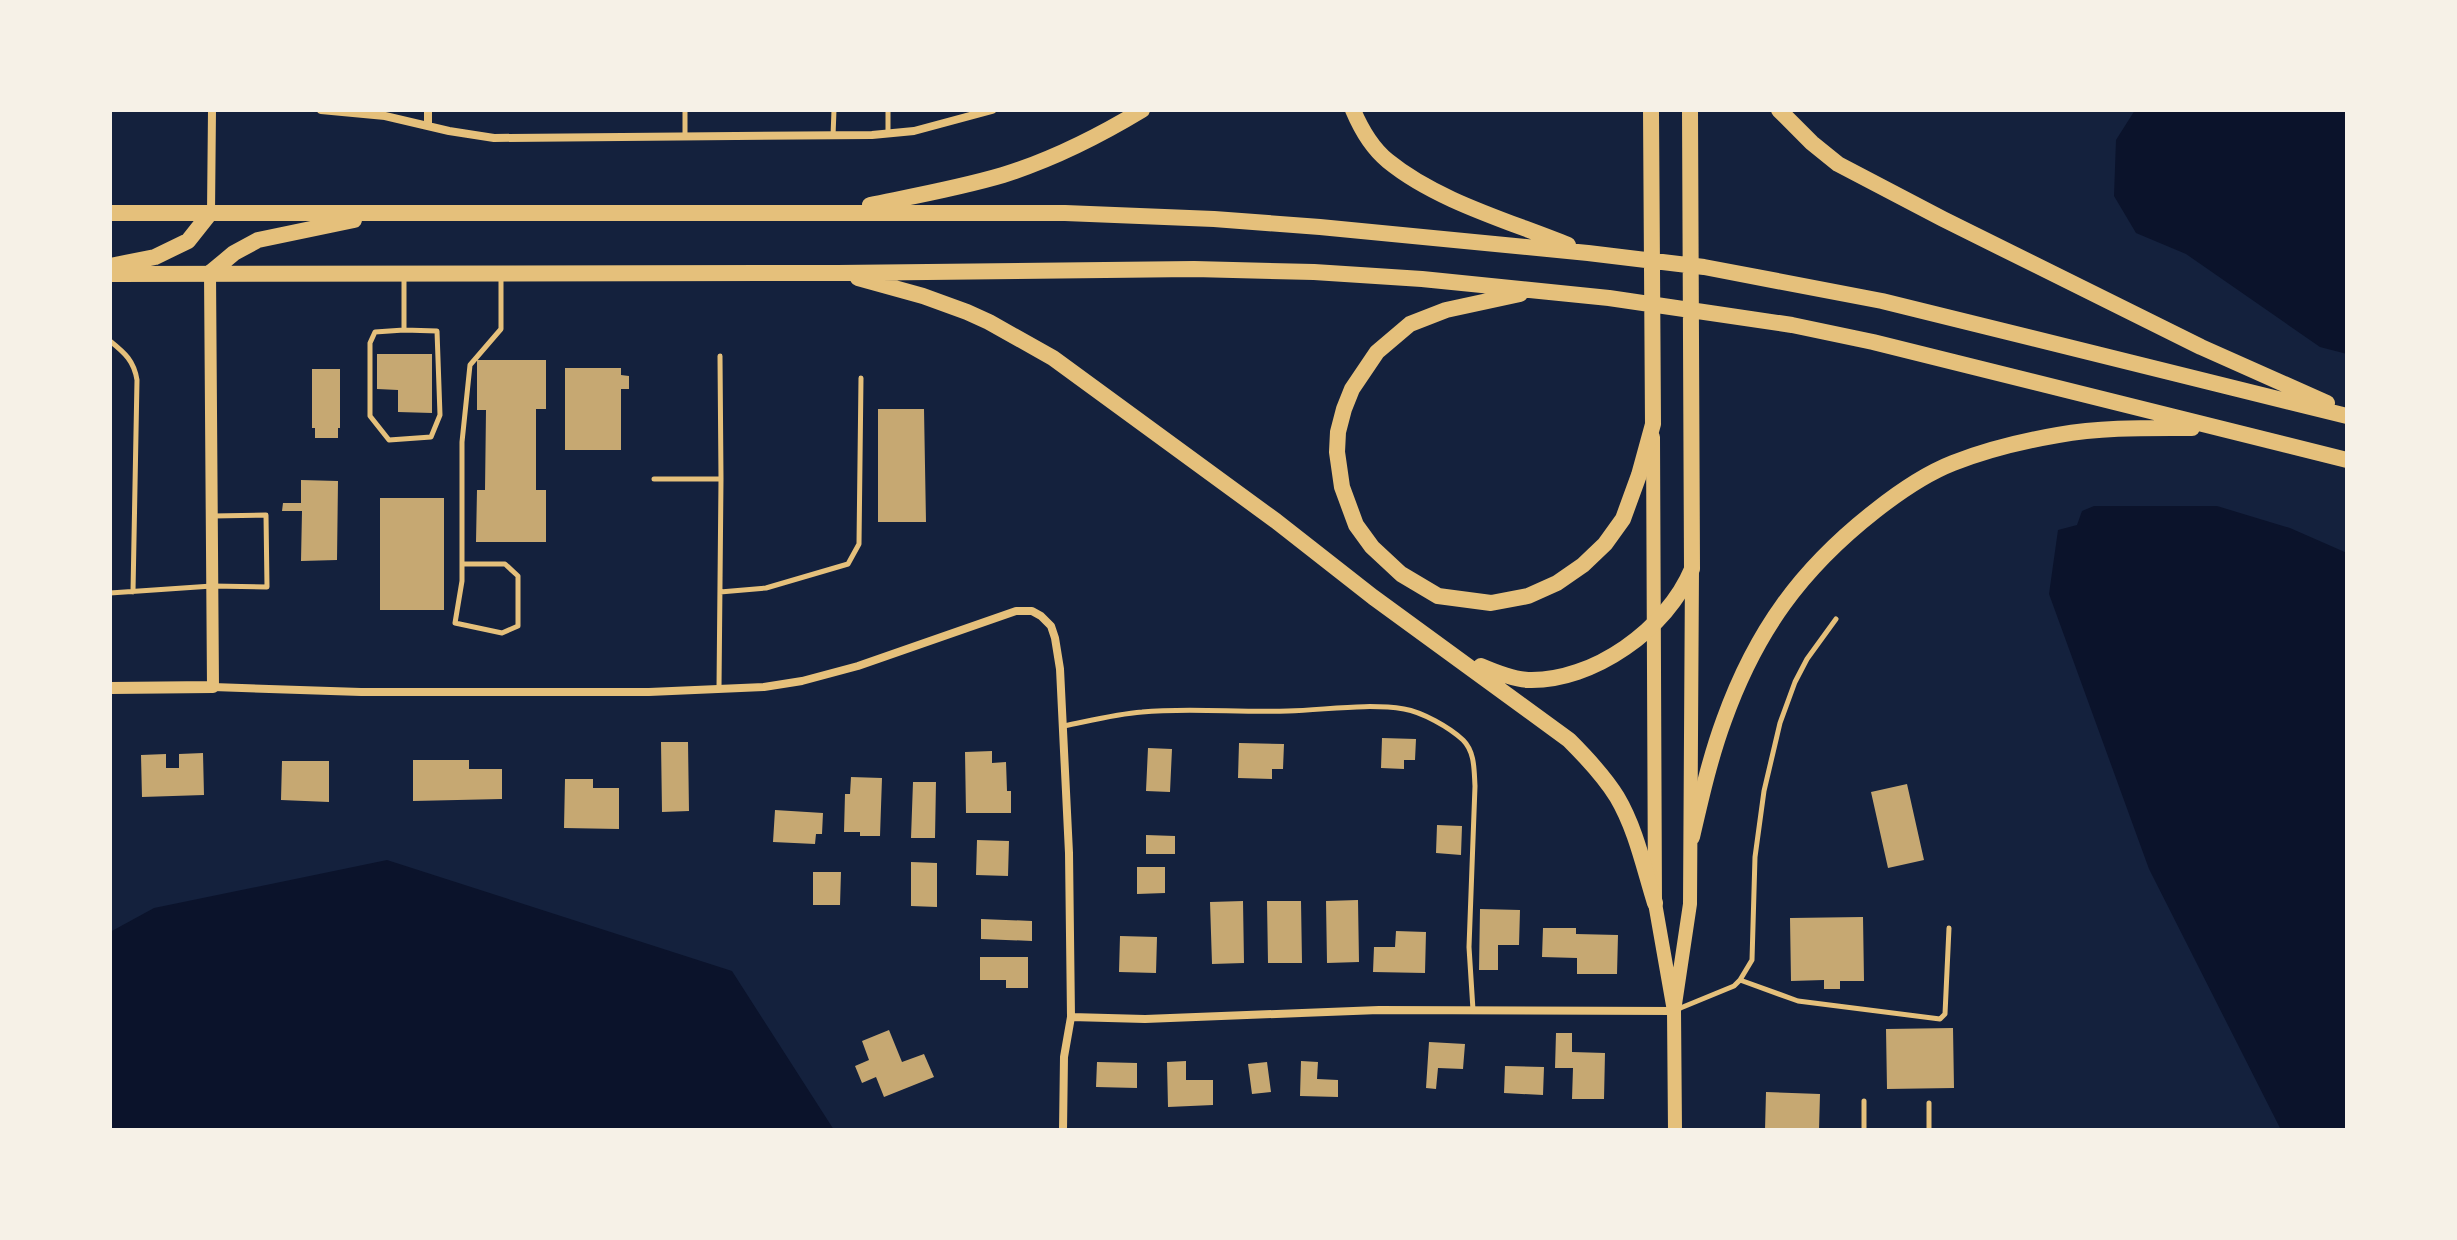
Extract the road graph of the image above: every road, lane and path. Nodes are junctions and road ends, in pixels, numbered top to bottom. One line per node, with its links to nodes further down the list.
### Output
1 (212, 110): 17 (street)
2 (321, 110): 13 (street)
3 (428, 110): 13 (street)
4 (685, 110): 16 (lane)
5 (834, 110): 15 (lane)
6 (888, 110): 14 (lane)
7 (992, 110): 14 (street)
8 (1142, 110): 18 (main road)
9 (1353, 110): 21 (main road)
10 (1651, 110): 34 (main road)
11 (1690, 110): 41 (main road)
12 (1779, 110): 33 (main road)
13 (428, 126): 16 (street)
14 (888, 134): 15 (street)
15 (833, 136): 16 (street)
16 (685, 137)
17 (211, 212): 19 (main road); 20 (main road); 22 (main road)
18 (835, 212): 20 (main road); 21 (main road)
19 (110, 213)
20 (383, 213): 23 (main road)
21 (1588, 253): 33 (main road)
22 (110, 266)
23 (210, 273): 24 (main road); 27 (main road); 39 (street)
24 (404, 273): 25 (main road); 29 (lane)
25 (501, 273): 26 (main road); 40 (lane)
26 (837, 273): 28 (main road); 48 (main road)
27 (110, 274)
28 (1537, 291): 34 (main road); 35 (main road)
29 (404, 330): 29 (lane)
30 (110, 341): 43 (lane)
31 (720, 356): 38 (lane)
32 (861, 378): 44 (lane)
33 (2347, 414)
34 (1653, 424): 47 (main road)
35 (2215, 427): 36 (main road); 53 (main road)
36 (2347, 460)
37 (654, 479): 38 (lane)
38 (721, 479): 44 (lane)
39 (212, 516): 42 (street); 42 (lane)
40 (462, 564): 40 (lane)
41 (1692, 569): 47 (main road); 53 (main road)
42 (212, 586): 43 (lane); 49 (street)
43 (133, 592): 45 (lane)
44 (720, 592): 51 (lane)
45 (110, 593)
46 (1836, 619): 56 (lane)
47 (1654, 625): 48 (main road); 54 (main road)
48 (1457, 656): 54 (main road)
49 (213, 687): 50 (street); 51 (street)
50 (110, 688)
51 (719, 689): 52 (street)
52 (1064, 726): 57 (lane); 59 (street)
53 (1692, 837): 58 (main road)
54 (1655, 903): 58 (main road)
55 (1949, 928): 56 (lane)
56 (1740, 980): 58 (lane)
57 (1473, 1010): 58 (street); 59 (street)
58 (1674, 1011): 63 (main road)
59 (1071, 1017): 62 (street)
60 (1864, 1101): 64 (lane)
61 (1929, 1103): 65 (lane)
62 (1063, 1130)
63 (1675, 1130)
64 (1864, 1130)
65 (1929, 1130)

